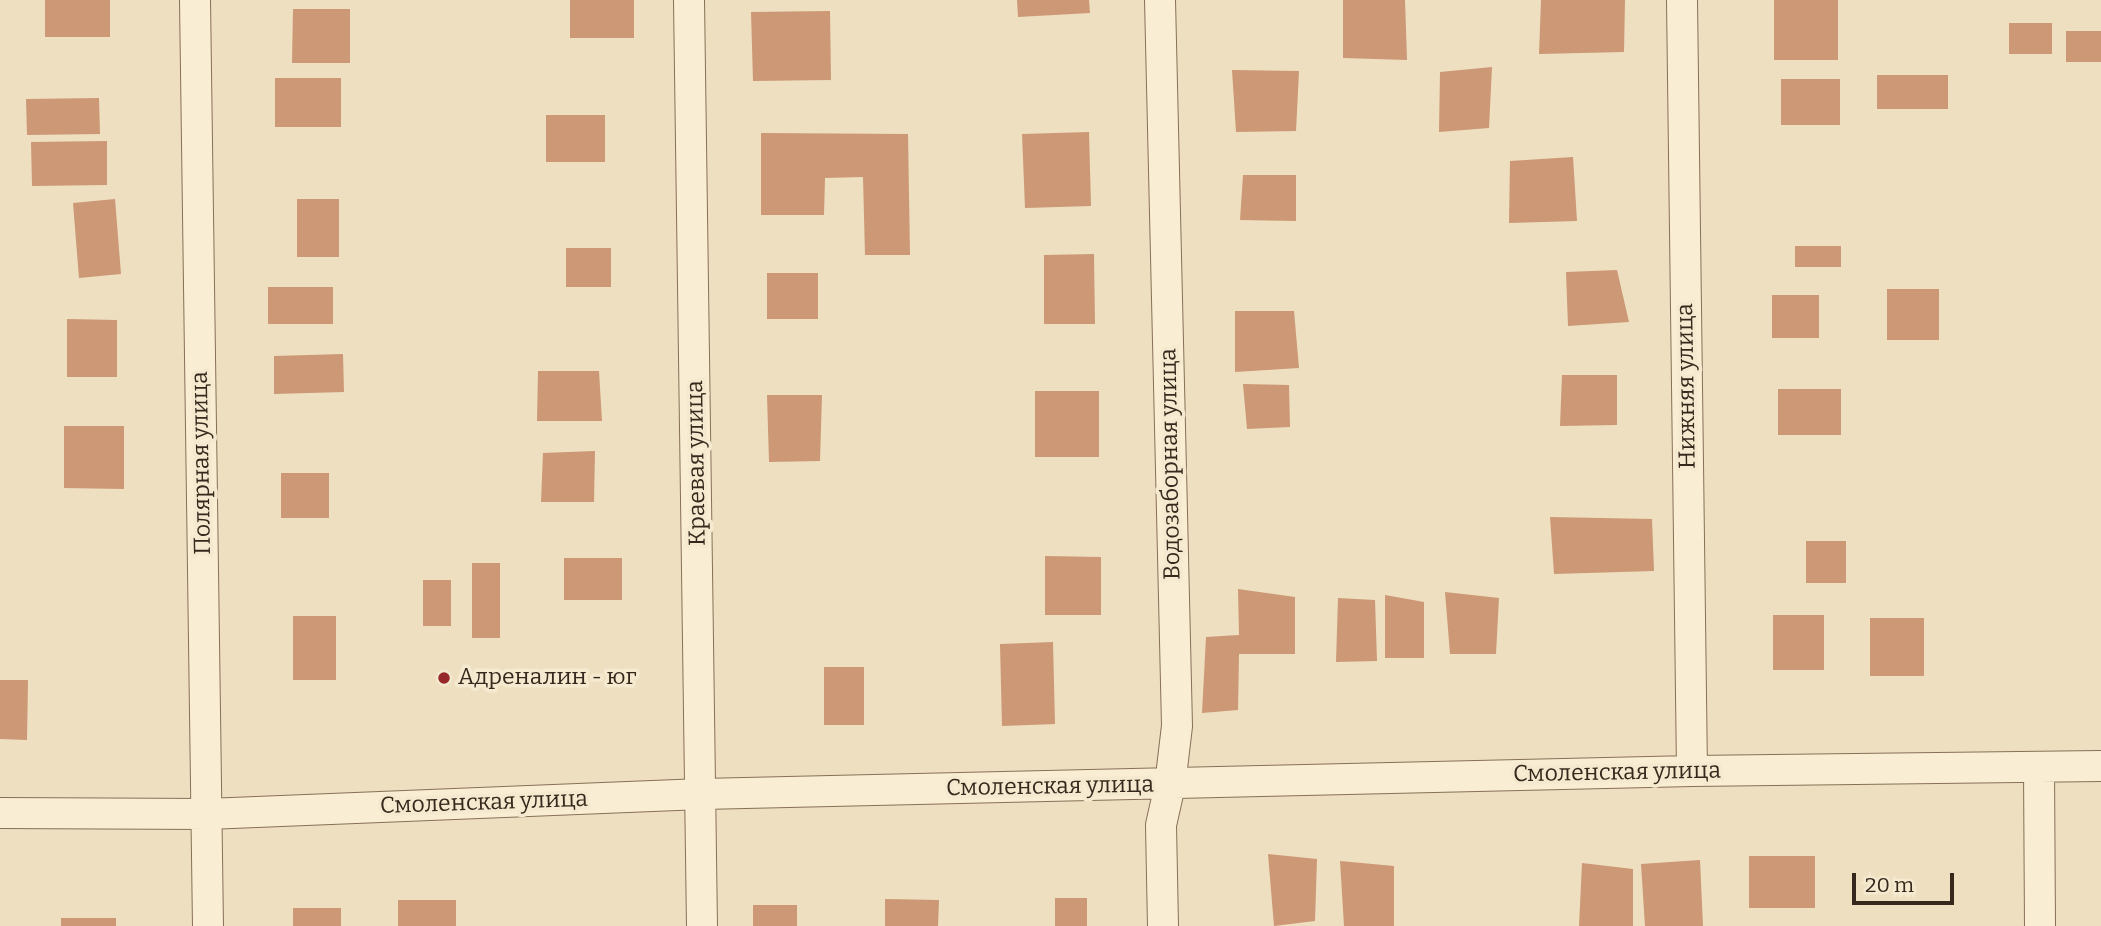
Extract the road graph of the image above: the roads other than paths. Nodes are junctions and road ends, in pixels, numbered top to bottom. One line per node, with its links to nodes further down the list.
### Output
1 (195, 0): 11 (street, Полярная улица)
2 (689, 0): 9 (street, Краевая улица)
3 (1160, 0): 8 (street, Водозаборная улица)
4 (1682, 0): 7 (street, Нижняя улица)
5 (2101, 766): 6 (street, Смоленская улица)
6 (2039, 768): 7 (street, Смоленская улица); 15 (street)
7 (1692, 771): 8 (street, Смоленская улица)
8 (1170, 785): 9 (street, Смоленская улица); 14 (street, Водозаборная улица)
9 (702, 794): 11 (street, Смоленская улица); 13 (street, Краевая улица)
10 (0, 813): 11 (street, Смоленская улица)
11 (207, 814): 12 (street, Полярная улица)
12 (208, 926)
13 (702, 926)
14 (1163, 926)
15 (2040, 926)

